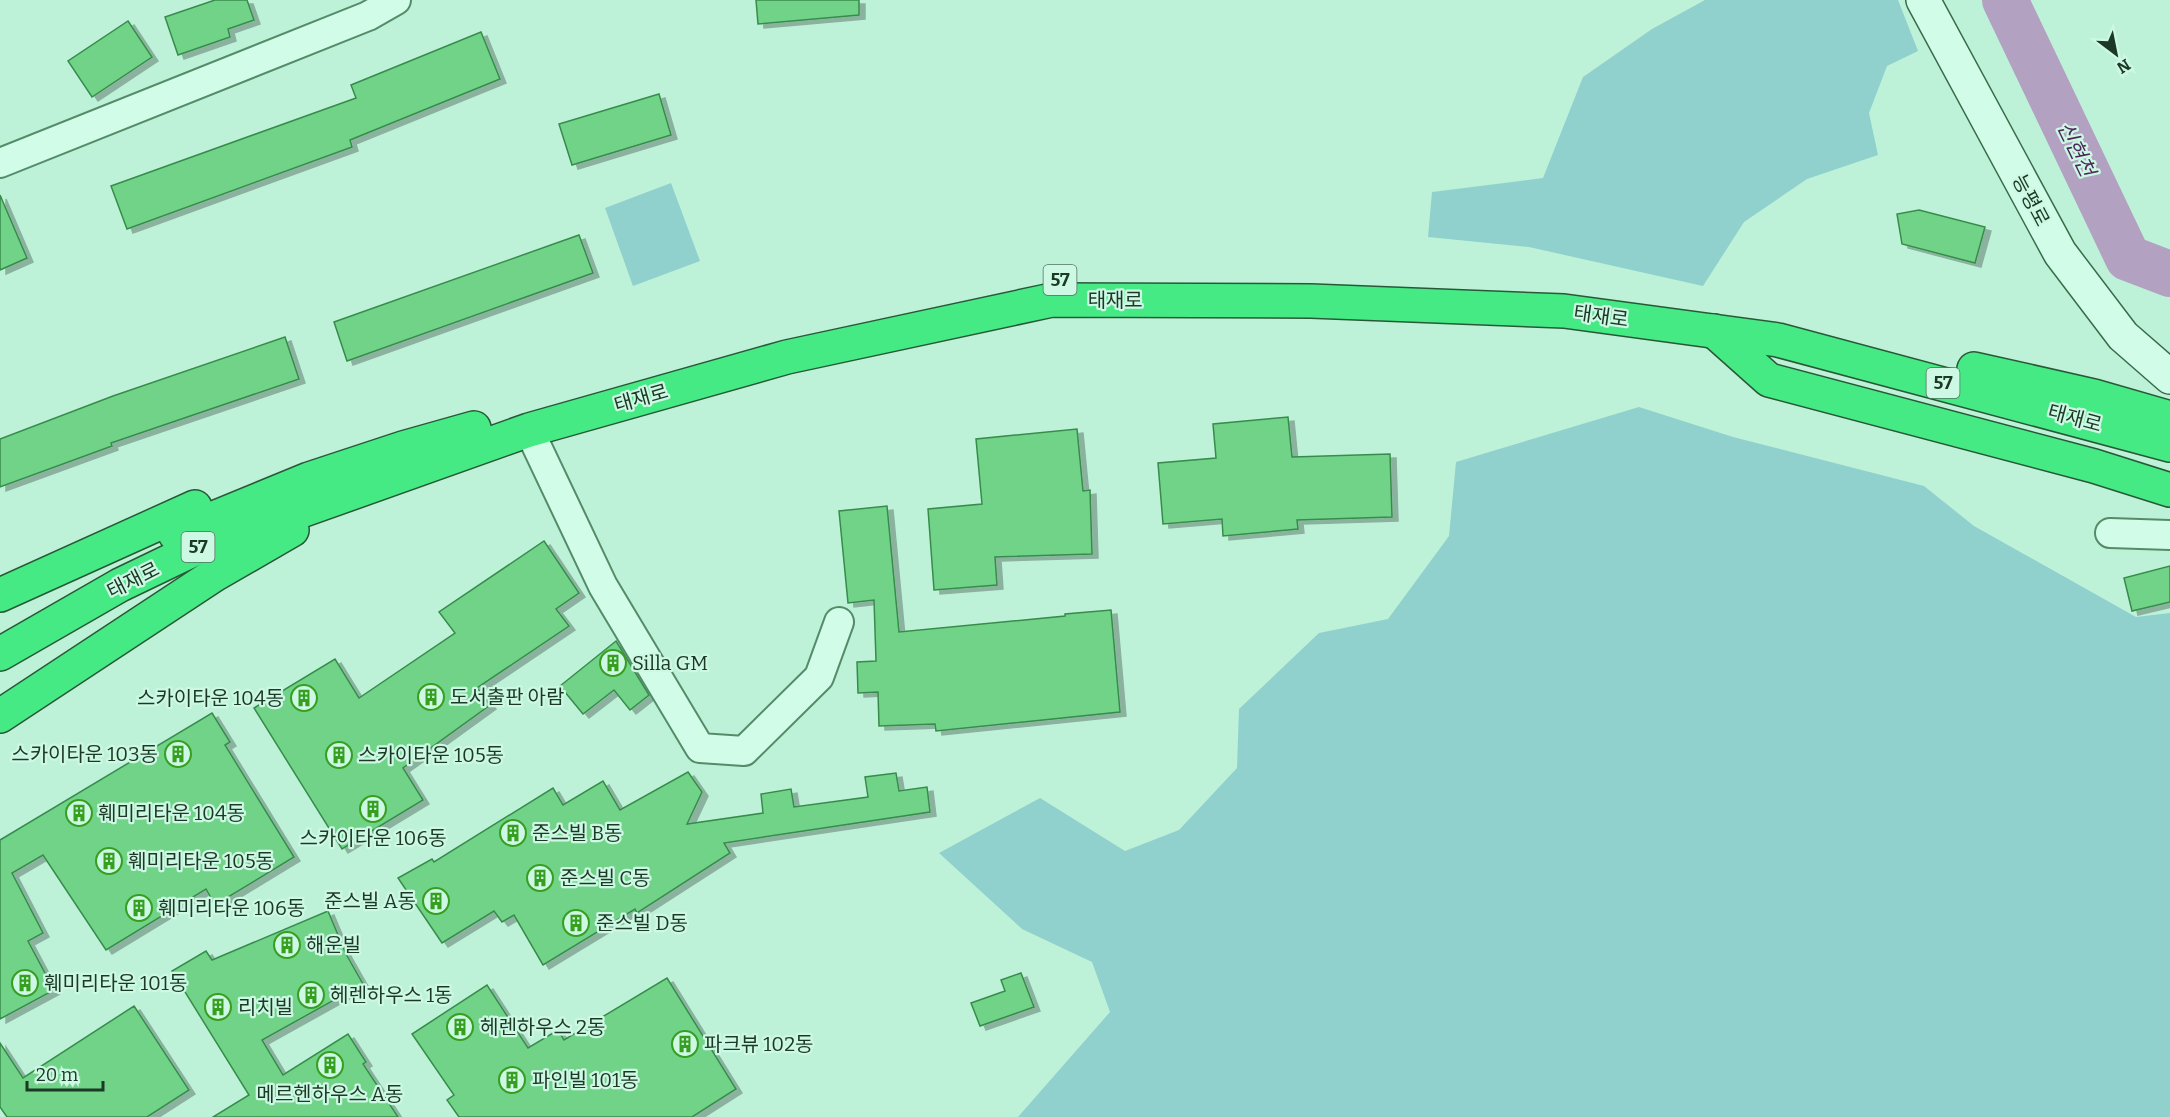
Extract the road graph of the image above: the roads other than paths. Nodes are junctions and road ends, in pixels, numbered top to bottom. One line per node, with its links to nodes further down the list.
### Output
1 (396, 0): 3 (street)
2 (1923, 0): 5 (main road, 능평로)
3 (0, 163)
4 (1714, 331): 7 (highway, 태재로 / 57); 8 (highway, 태재로 / 57); 10 (highway)
5 (2170, 377)
6 (2170, 418): 9 (highway, 태재로 / 57)
7 (529, 430): 9 (highway, 태재로 / 57); 14 (street)
8 (2170, 444)
9 (407, 460): 13 (highway); 15 (highway, 태재로 / 57); 16 (highway, 태재로 / 57); 17 (highway)
10 (2170, 490)
11 (2110, 533): 12 (street)
12 (2170, 535)
13 (0, 595)
14 (839, 622)
15 (0, 633)
16 (0, 654)
17 (0, 716)

